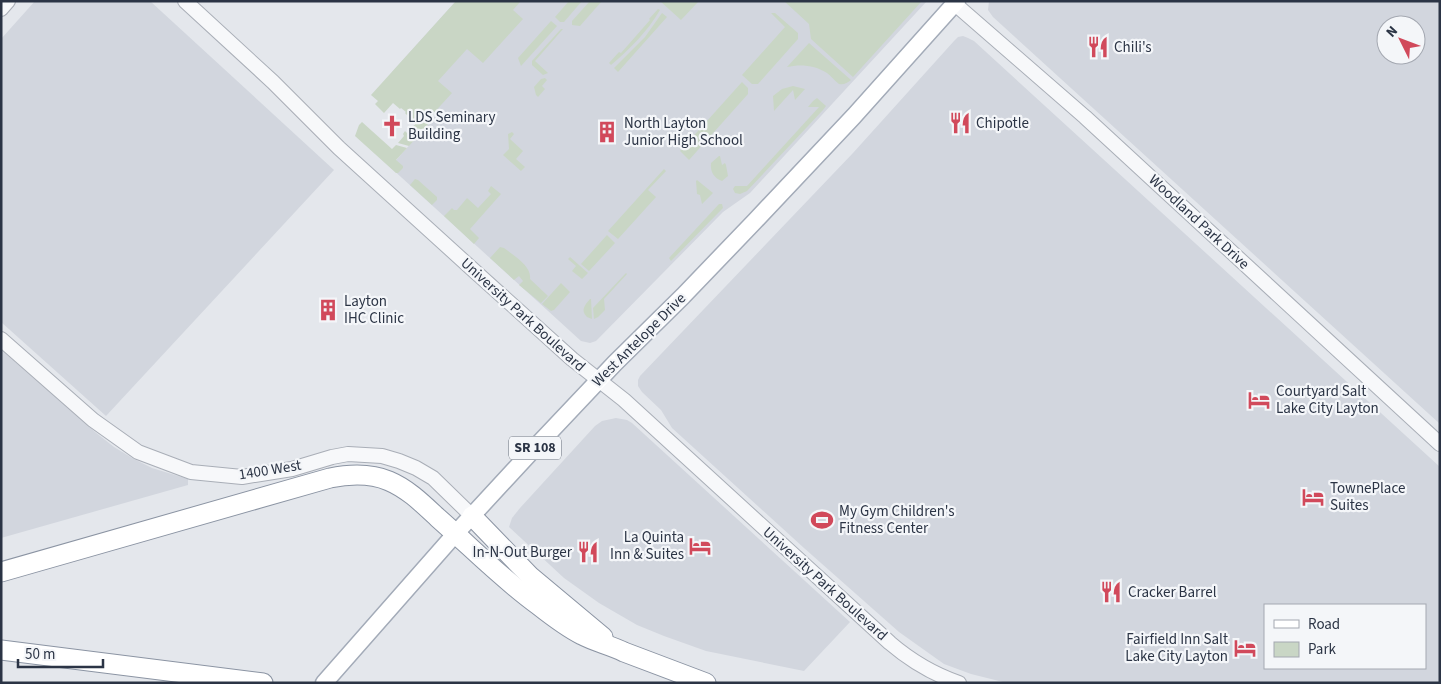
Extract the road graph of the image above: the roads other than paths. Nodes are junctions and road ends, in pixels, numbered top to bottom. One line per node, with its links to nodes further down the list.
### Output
1 (8, 1): 4 (street)
2 (185, 1): 6 (street, University Park Boulevard)
3 (956, 2): 6 (main road, West Antelope Drive); 7 (street, Woodland Park Drive)
4 (1, 9)
5 (1, 339): 8 (street, 1400 West)
6 (598, 380): 8 (main road, West Antelope Drive / SR 108); 16 (street, University Park Boulevard)
7 (1440, 444)
8 (472, 516): 9 (main road, West Antelope Drive / SR 108); 11 (highway)
9 (456, 533): 10 (highway); 11 (highway); 14 (main road, West Antelope Drive / SR 108)
10 (1, 572)
11 (613, 646): 15 (highway)
12 (1, 650): 13 (highway)
13 (263, 683)
14 (324, 683)
15 (706, 683)
16 (959, 683)

